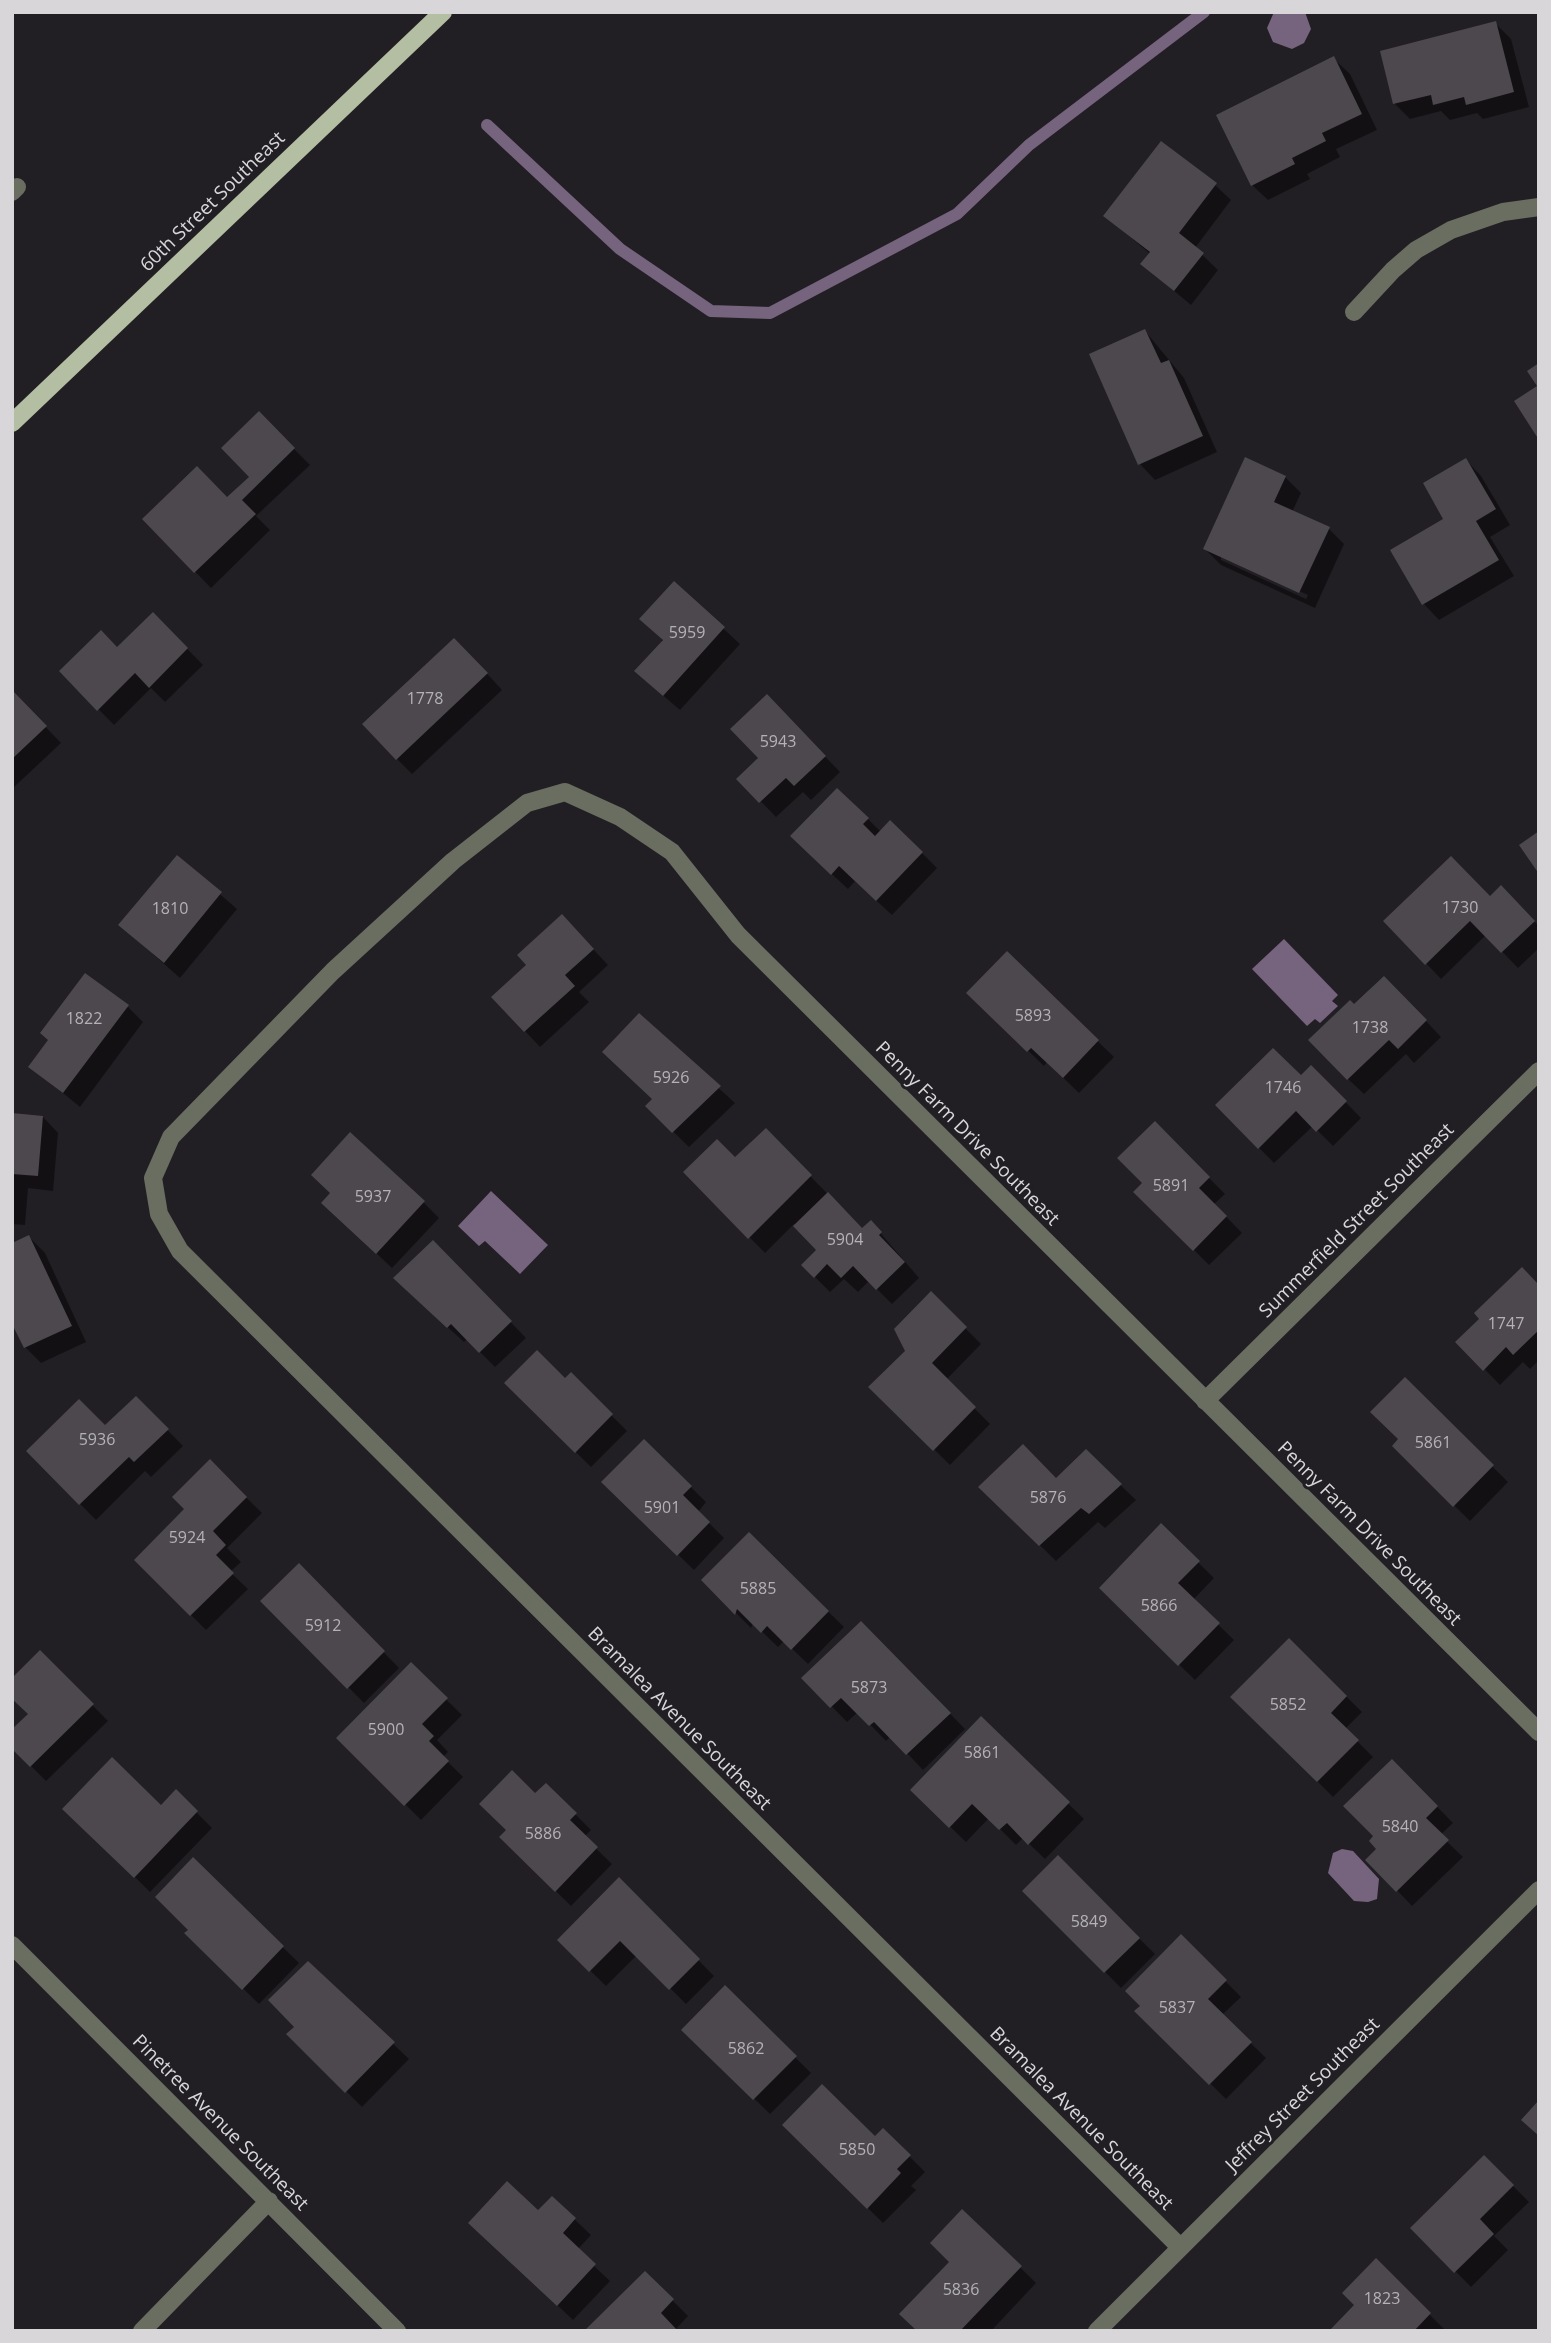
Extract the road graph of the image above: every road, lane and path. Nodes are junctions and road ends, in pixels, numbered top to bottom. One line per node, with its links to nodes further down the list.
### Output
1 (443, 12): 4 (main road, 60th Street Southeast)
2 (1539, 207): 3 (street)
3 (1353, 312)
4 (12, 422)
5 (1539, 1071): 7 (street, Summerfield Street Southeast)
6 (159, 1214): 7 (street, Penny Farm Drive Southeast); 12 (street, Bramalea Avenue Southeast)
7 (1205, 1401): 8 (street, Penny Farm Drive Southeast)
8 (1539, 1732)
9 (1539, 1890): 12 (street, Jeffrey Street Southeast)
10 (12, 1945): 11 (street, Pinetree Avenue Southeast)
11 (269, 2201): 13 (street); 14 (street, Pinetree Avenue Southeast)
12 (1180, 2247): 15 (street, Jeffrey Street Southeast)
13 (142, 2331)
14 (397, 2331)
15 (1097, 2331)

